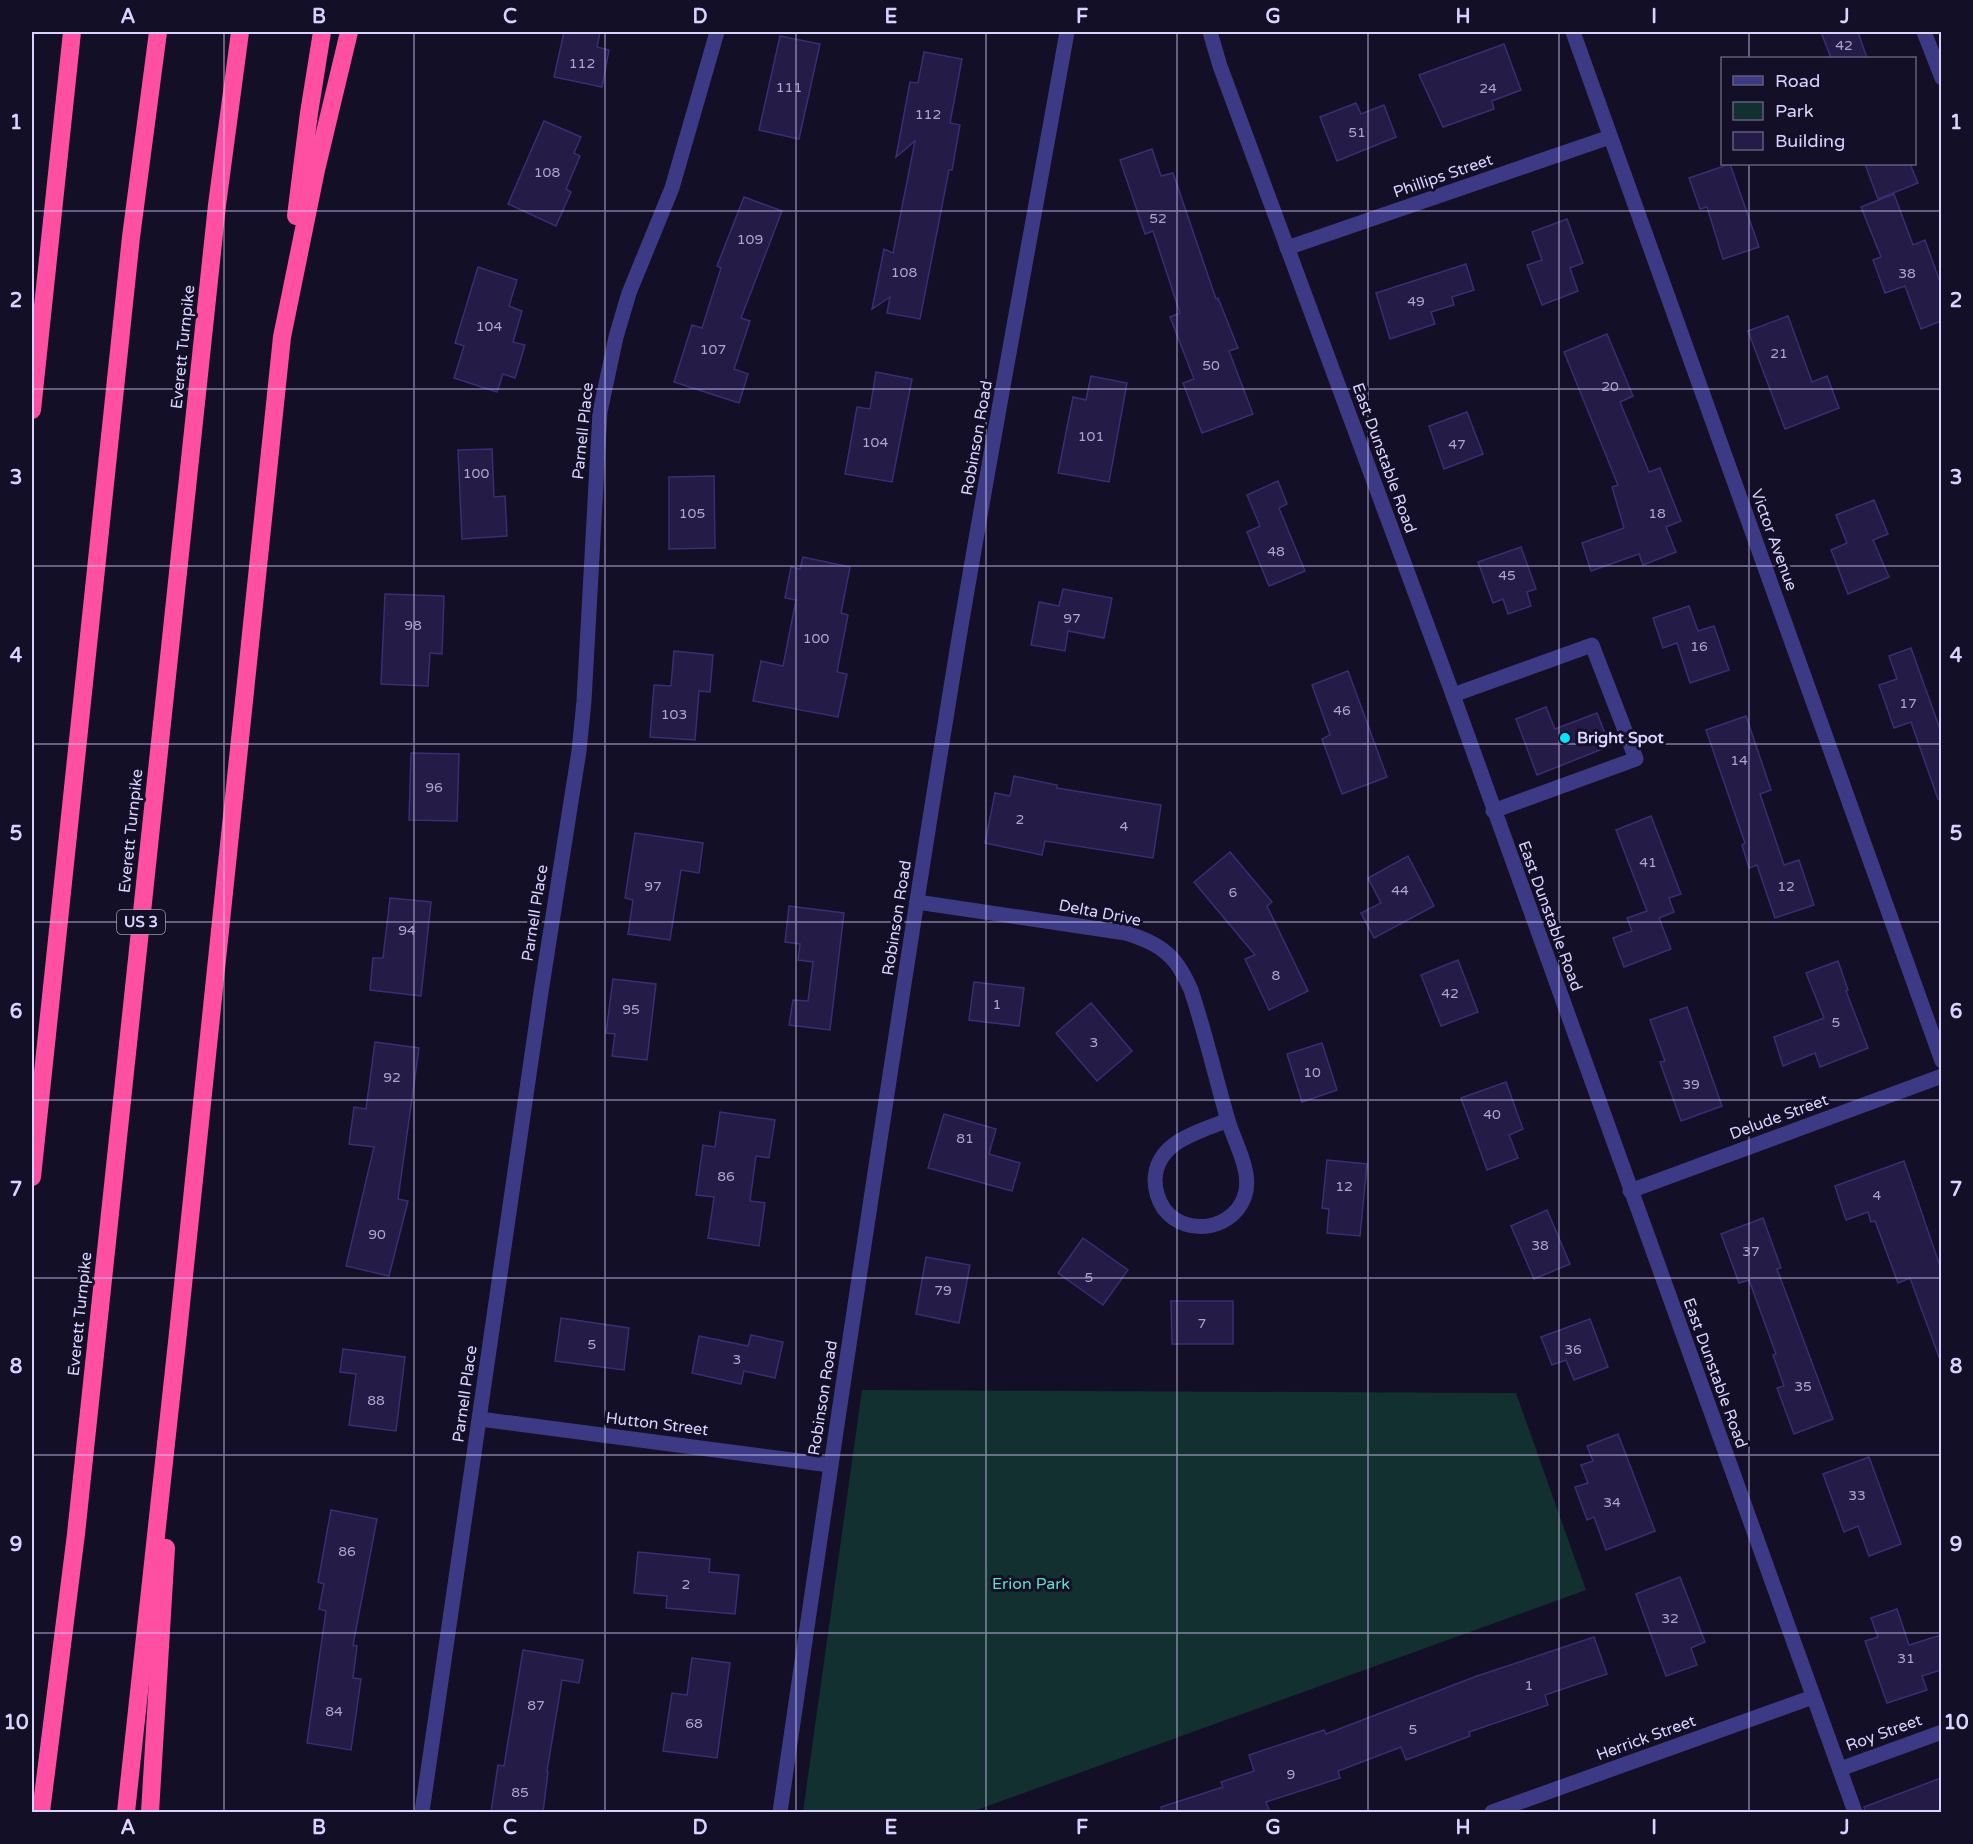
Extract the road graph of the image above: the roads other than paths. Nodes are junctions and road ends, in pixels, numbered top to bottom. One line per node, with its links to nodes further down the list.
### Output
1 (72, 32): 15 (highway)
2 (158, 32): 22 (highway)
3 (240, 32): 31 (highway, Everett Turnpike / US 3)
4 (322, 32): 14 (highway)
5 (349, 32): 14 (highway)
6 (717, 32): 25 (street, Parnell Place)
7 (1067, 32): 18 (street, Robinson Road)
8 (1209, 32): 13 (street, East Dunstable Road)
9 (1573, 32): 12 (street, Victor Avenue)
10 (1924, 32): 11 (street)
11 (1941, 78)
12 (1610, 137): 13 (street, Phillips Street); 19 (street, Victor Avenue)
13 (1287, 248): 16 (street, East Dunstable Road)
14 (282, 337): 24 (highway)
15 (32, 410)
16 (1453, 695): 17 (street, East Dunstable Road); 17 (street)
17 (1493, 811): 23 (street, East Dunstable Road)
18 (917, 902): 21 (street, Delta Drive); 26 (street, Robinson Road)
19 (1941, 1061)
20 (1941, 1076): 23 (street, Delude Street)
21 (1228, 1120): 21 (street, Delta Drive)
22 (32, 1177)
23 (1630, 1191): 27 (street, East Dunstable Road)
24 (178, 1332): 32 (highway); 33 (highway)
25 (480, 1419): 26 (street, Hutton Street); 34 (street, Parnell Place)
26 (830, 1465): 35 (street, Robinson Road)
27 (1813, 1697): 29 (street, East Dunstable Road); 30 (street, Herrick Street)
28 (1941, 1731): 29 (street, Roy Street)
29 (1840, 1769): 37 (street, East Dunstable Road)
30 (1509, 1810): 36 (street, Herrick Street)
31 (41, 1812)
32 (126, 1812)
33 (150, 1812)
34 (422, 1812)
35 (780, 1812)
36 (1492, 1812)
37 (1855, 1812)

